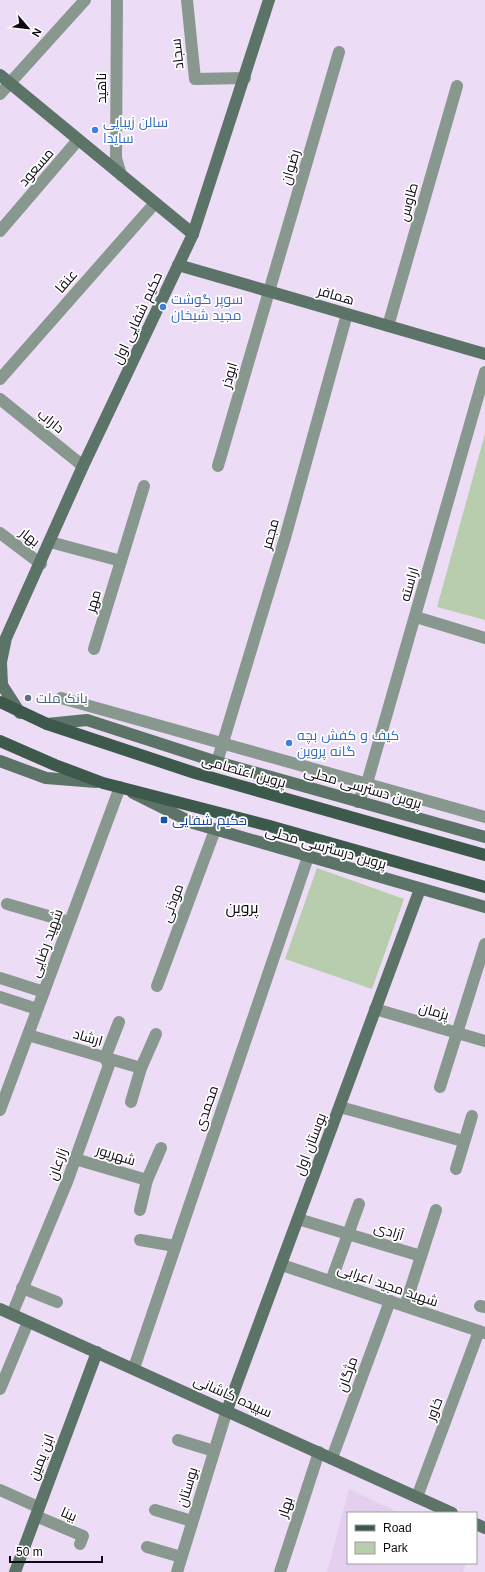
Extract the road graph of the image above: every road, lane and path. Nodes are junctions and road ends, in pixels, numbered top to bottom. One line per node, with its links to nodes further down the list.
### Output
1 (85, 0): 8 (street)
2 (117, 0): 12 (street, ناهید)
3 (187, 0): 7 (street, سجاد)
4 (269, 0): 7 (street, حکیم شفایی اول)
5 (339, 52): 17 (street, رضوان)
6 (0, 75): 8 (street)
7 (244, 78): 15 (street, حکیم شفایی اول)
8 (10, 83): 10 (street); 11 (street)
9 (457, 86): 19 (street, طاوس)
10 (0, 94)
11 (78, 140): 12 (street); 14 (street, مسعود)
12 (121, 175): 13 (street)
13 (155, 203): 15 (street); 22 (street, عنقا)
14 (0, 231)
15 (193, 234): 16 (street, حکیم شفایی اول)
16 (178, 265): 17 (street, همافر); 24 (street, حکیم شفایی اول)
17 (269, 291): 18 (street, همافر); 25 (street, ابوذر)
18 (347, 314): 19 (street, همافر); 40 (street, مجمر)
19 (388, 326): 20 (street, همافر)
20 (485, 354)
21 (485, 372): 31 (street, اراسته)
22 (0, 379)
23 (0, 399): 24 (street, داراب)
24 (84, 466): 28 (street, حکیم شفایی اول)
25 (218, 466)
26 (144, 486): 29 (street, مهر)
27 (0, 532): 30 (street, بهار)
28 (50, 542): 29 (street); 30 (street, حکیم شفایی اول)
29 (121, 562): 34 (street, مهر)
30 (41, 564): 33 (street, حکیم شفایی اول)
31 (416, 617): 32 (street); 44 (street, اراسته)
32 (485, 638)
33 (3, 641): 37 (street, حکیم شفایی اول)
34 (94, 649)
35 (61, 698): 40 (street)
36 (0, 702): 37 (main road, پروین اعتصامی)
37 (20, 713): 38 (main road, پروین اعتصامی)
38 (47, 724): 42 (street, پروین دسترسی محلی); 50 (main road, پروین اعتصامی)
39 (0, 741): 43 (main road)
40 (222, 743): 42 (street, مجمر); 44 (street)
41 (0, 761): 43 (street)
42 (217, 762): 46 (street, پروین دسترسی محلی)
43 (102, 783): 45 (main road)
44 (367, 783): 46 (street, اراسته); 47 (street)
45 (120, 786): 48 (street, پروین درسترسی محلی); 52 (main road); 56 (street, شهید رضایی)
46 (358, 802): 49 (street, پروین دسترسی محلی)
47 (485, 817)
48 (215, 830): 51 (street, پروین درسترسی محلی); 59 (street, موذنی)
49 (485, 837)
50 (485, 856)
51 (308, 857): 53 (street, پروین درسترسی محلی); 87 (street, محمدی)
52 (485, 887)
53 (420, 889): 55 (street, پروین درسترسی محلی); 63 (street, بوستان اول)
54 (8, 904): 56 (street)
55 (485, 907)
56 (70, 922): 60 (street, شهید رضایی)
57 (485, 944): 65 (street)
58 (0, 978): 60 (street)
59 (157, 986)
60 (44, 992): 62 (street, شهید رضایی)
61 (0, 997): 62 (street)
62 (37, 1009): 67 (street, شهید رضایی)
63 (375, 1009): 65 (street, پژمان); 73 (street, بوستان اول)
64 (119, 1022): 69 (street, زارعان)
65 (457, 1033): 68 (street, پژمان); 71 (street)
66 (156, 1034): 70 (street)
67 (28, 1035): 69 (street, ارشاد); 74 (street, شهید رضایی)
68 (485, 1041)
69 (105, 1058): 70 (street, ارشاد); 78 (street, زارعان)
70 (141, 1068): 72 (street)
71 (440, 1087)
72 (131, 1102)
73 (340, 1107): 76 (street); 84 (street, بوستان اول)
74 (0, 1110)
75 (472, 1116): 76 (street)
76 (463, 1141): 79 (street)
77 (161, 1148): 80 (street)
78 (75, 1158): 80 (street, شهریور); 91 (street, زارعان)
79 (456, 1169)
80 (147, 1180): 82 (street)
81 (359, 1204): 85 (street)
82 (140, 1210)
83 (436, 1210): 88 (street)
84 (298, 1219): 85 (street, آزادی); 89 (street, بوستان اول)
85 (348, 1234): 88 (street, آزادی); 90 (street)
86 (140, 1240): 87 (street)
87 (175, 1246): 100 (street, محمدی)
88 (421, 1256): 94 (street)
89 (282, 1265): 90 (street, شهید مجید اعرابی); 102 (street, بوستان اول)
90 (331, 1281): 92 (street, شهید مجید اعرابی)
91 (22, 1288): 93 (street); 96 (street, زارعان)
92 (390, 1301): 94 (street, شهید مجید اعرابی); 106 (street, مژگان)
93 (57, 1302)
94 (405, 1306): 98 (street, شهید مجید اعرابی)
95 (0, 1310): 96 (street, سپیده کاشانی)
96 (12, 1314): 97 (street, سپیده کاشانی)
97 (28, 1322): 99 (street, سپیده کاشانی); 101 (street)
98 (482, 1332): 108 (street, خاور)
99 (97, 1352): 100 (street, سپیده کاشانی); 110 (street, ابن یمین)
100 (134, 1368): 102 (street, سپیده کاشانی)
101 (0, 1389)
102 (226, 1410): 104 (street, بوستان); 105 (street, سپیده کاشانی)
103 (178, 1440): 104 (street)
104 (214, 1451): 112 (street, بوستان)
105 (319, 1452): 106 (street, سپیده کاشانی); 118 (street, بهار)
106 (332, 1458): 108 (street, سپیده کاشانی)
107 (0, 1490): 110 (street)
108 (417, 1497): 111 (street, سپیده کاشانی)
109 (155, 1510): 112 (street)
110 (37, 1511): 113 (street, بینا); 116 (street, ابن یمین)
111 (450, 1512)
112 (192, 1522): 115 (street, بوستان)
113 (80, 1544)
114 (147, 1547): 115 (street)
115 (181, 1557): 117 (street, بوستان)
116 (15, 1572)
117 (177, 1572)
118 (280, 1572)

